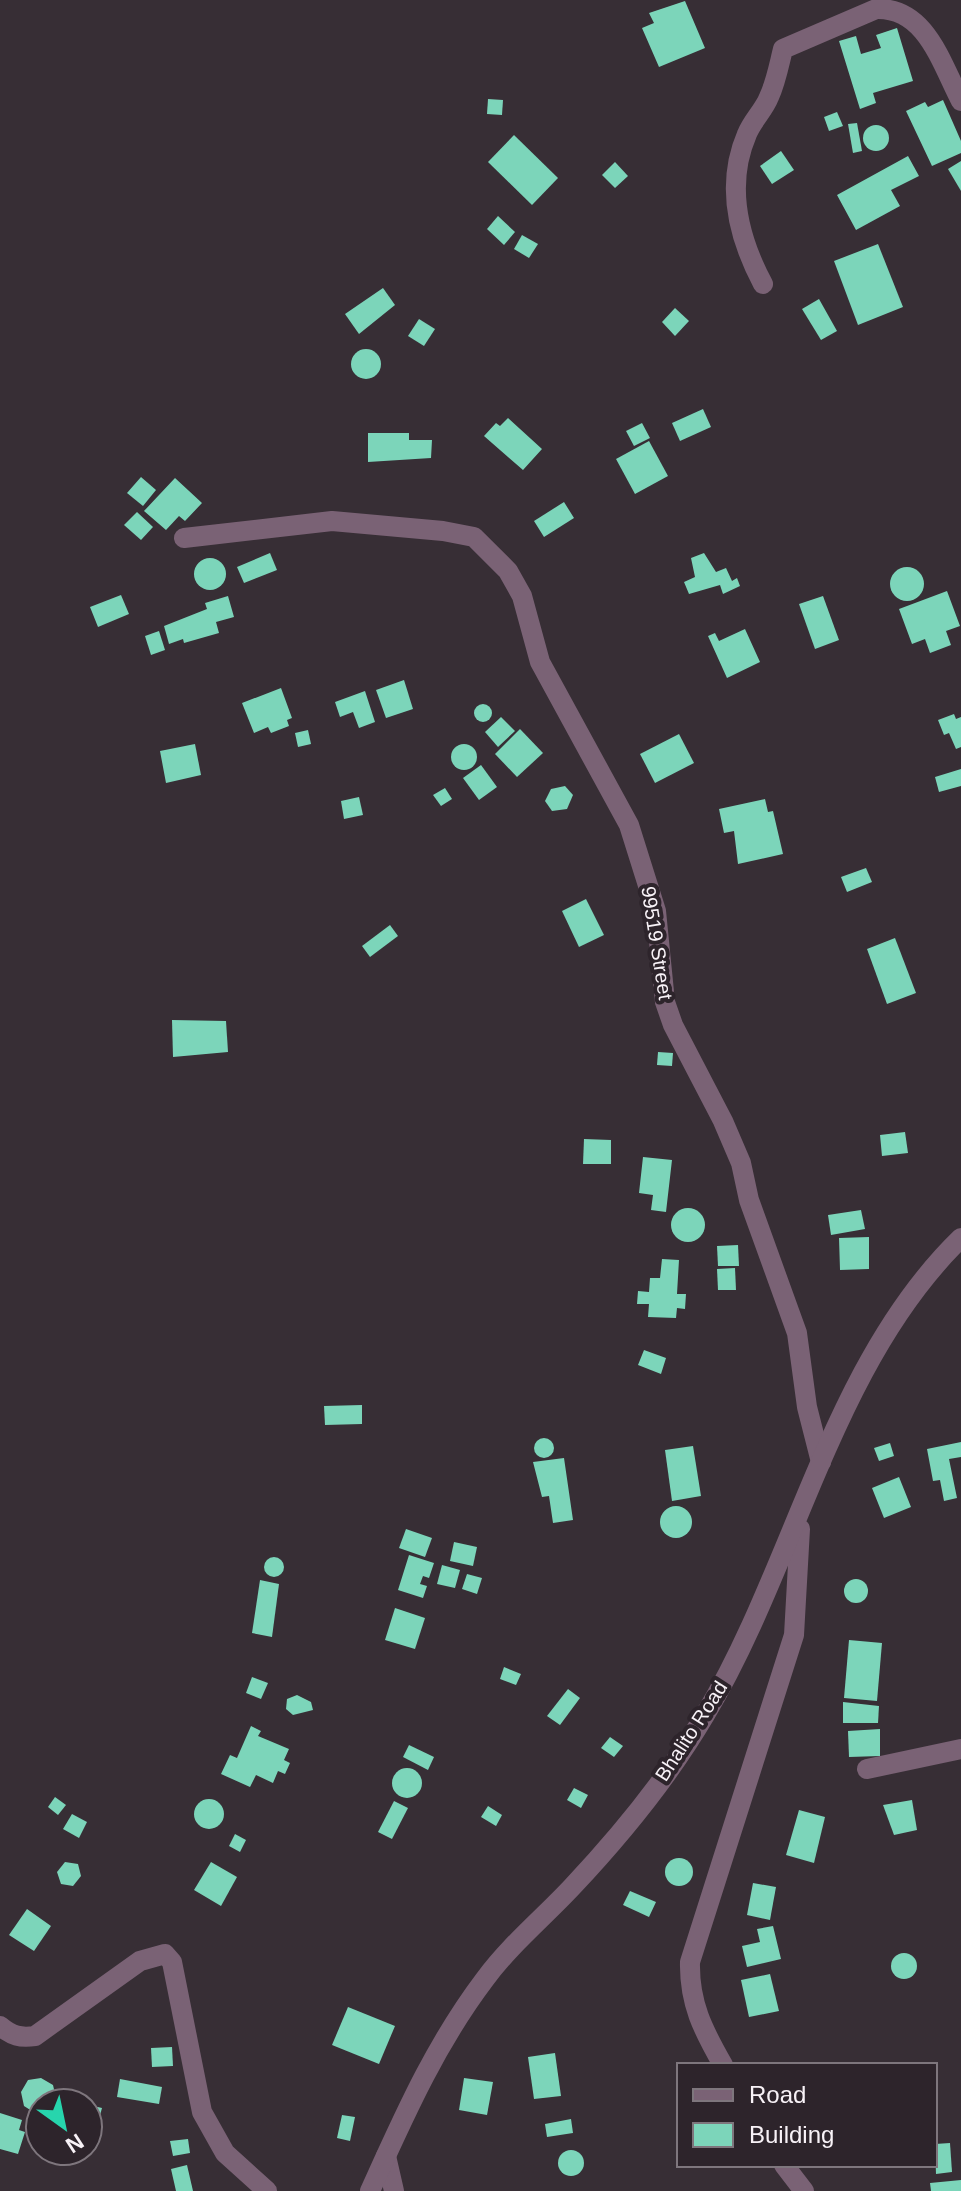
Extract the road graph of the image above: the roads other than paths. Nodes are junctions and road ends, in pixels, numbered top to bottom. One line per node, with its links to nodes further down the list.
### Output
1 (961, 101): 2 (street)
2 (763, 284)
3 (184, 538): 5 (street, 99519 Street)
4 (961, 1238): 5 (street, Bhalito Road)
5 (821, 1462): 6 (street, Bhalito Road)
6 (800, 1516): 10 (street); 11 (street, Bhalito Road)
7 (961, 1749): 8 (street)
8 (867, 1769)
9 (0, 2026): 13 (street)
10 (722, 2063)
11 (386, 2156): 14 (street, Bhalito Road); 15 (street)
12 (786, 2167): 16 (street)
13 (267, 2191)
14 (370, 2191)
15 (394, 2191)
16 (804, 2191)

